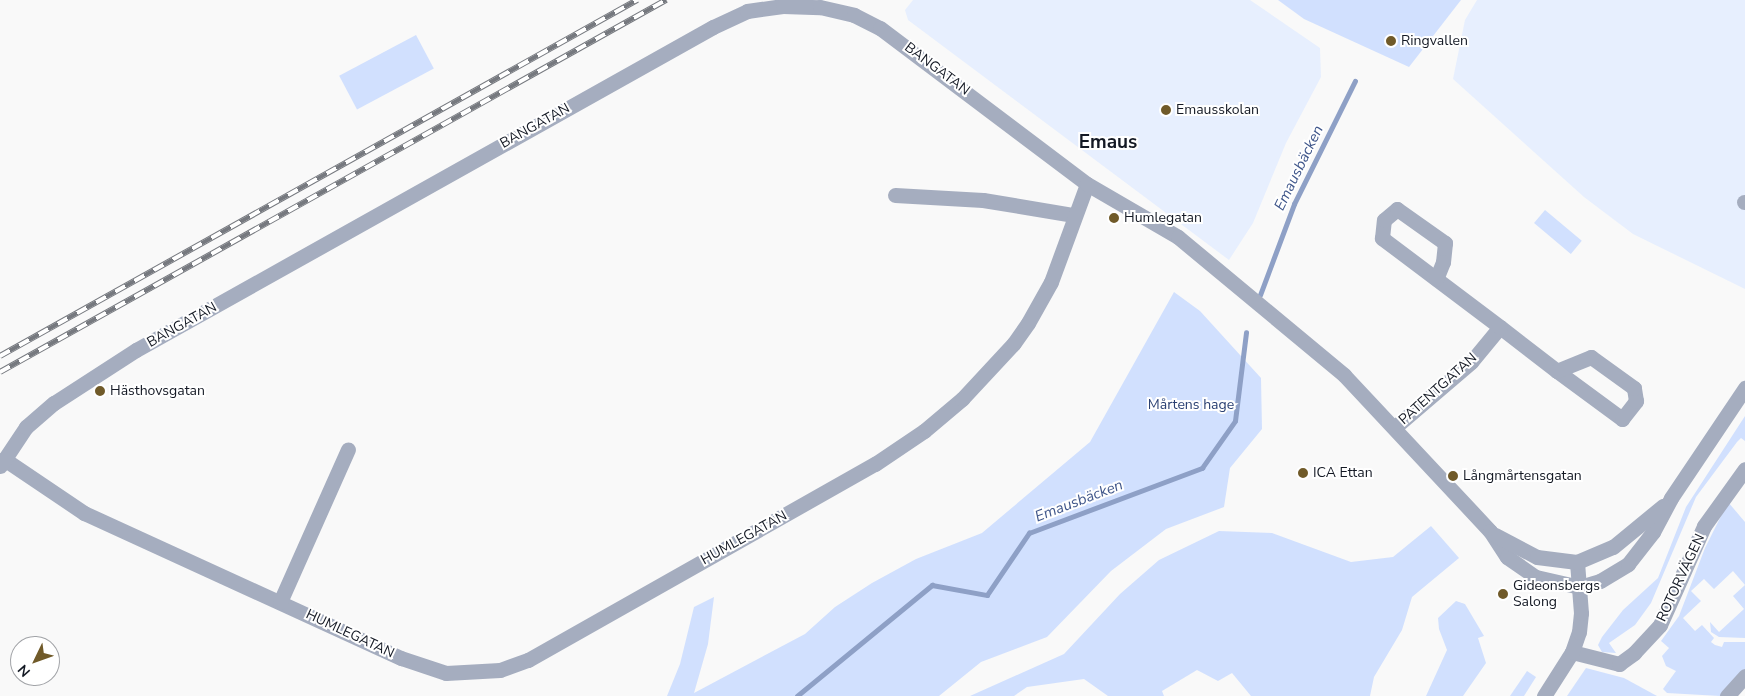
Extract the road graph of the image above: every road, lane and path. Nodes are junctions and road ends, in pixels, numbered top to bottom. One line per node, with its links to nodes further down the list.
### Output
1 (1087, 184): 3 (street, HUMLEGATAN); 8 (street); 10 (street, BANGATAN)
2 (895, 195): 3 (street)
3 (1074, 215): 16 (street, HUMLEGATAN)
4 (1436, 279): 4 (street); 5 (street)
5 (1500, 327): 6 (street); 8 (street, PATENTGATAN)
6 (1557, 370): 6 (street)
7 (1745, 388): 12 (street)
8 (1395, 427): 13 (street)
9 (348, 449): 16 (street)
10 (2, 462): 16 (street, HUMLEGATAN)
11 (1745, 469): 17 (street, ROTORVÄGEN)
12 (1671, 498): 14 (street); 15 (street)
13 (1490, 531): 14 (street); 15 (street)
14 (1577, 562): 15 (street)
15 (1580, 587): 17 (street)
16 (280, 602)
17 (1572, 652): 19 (street)
18 (1745, 676): 20 (street)
19 (1544, 696)
20 (1727, 696)

